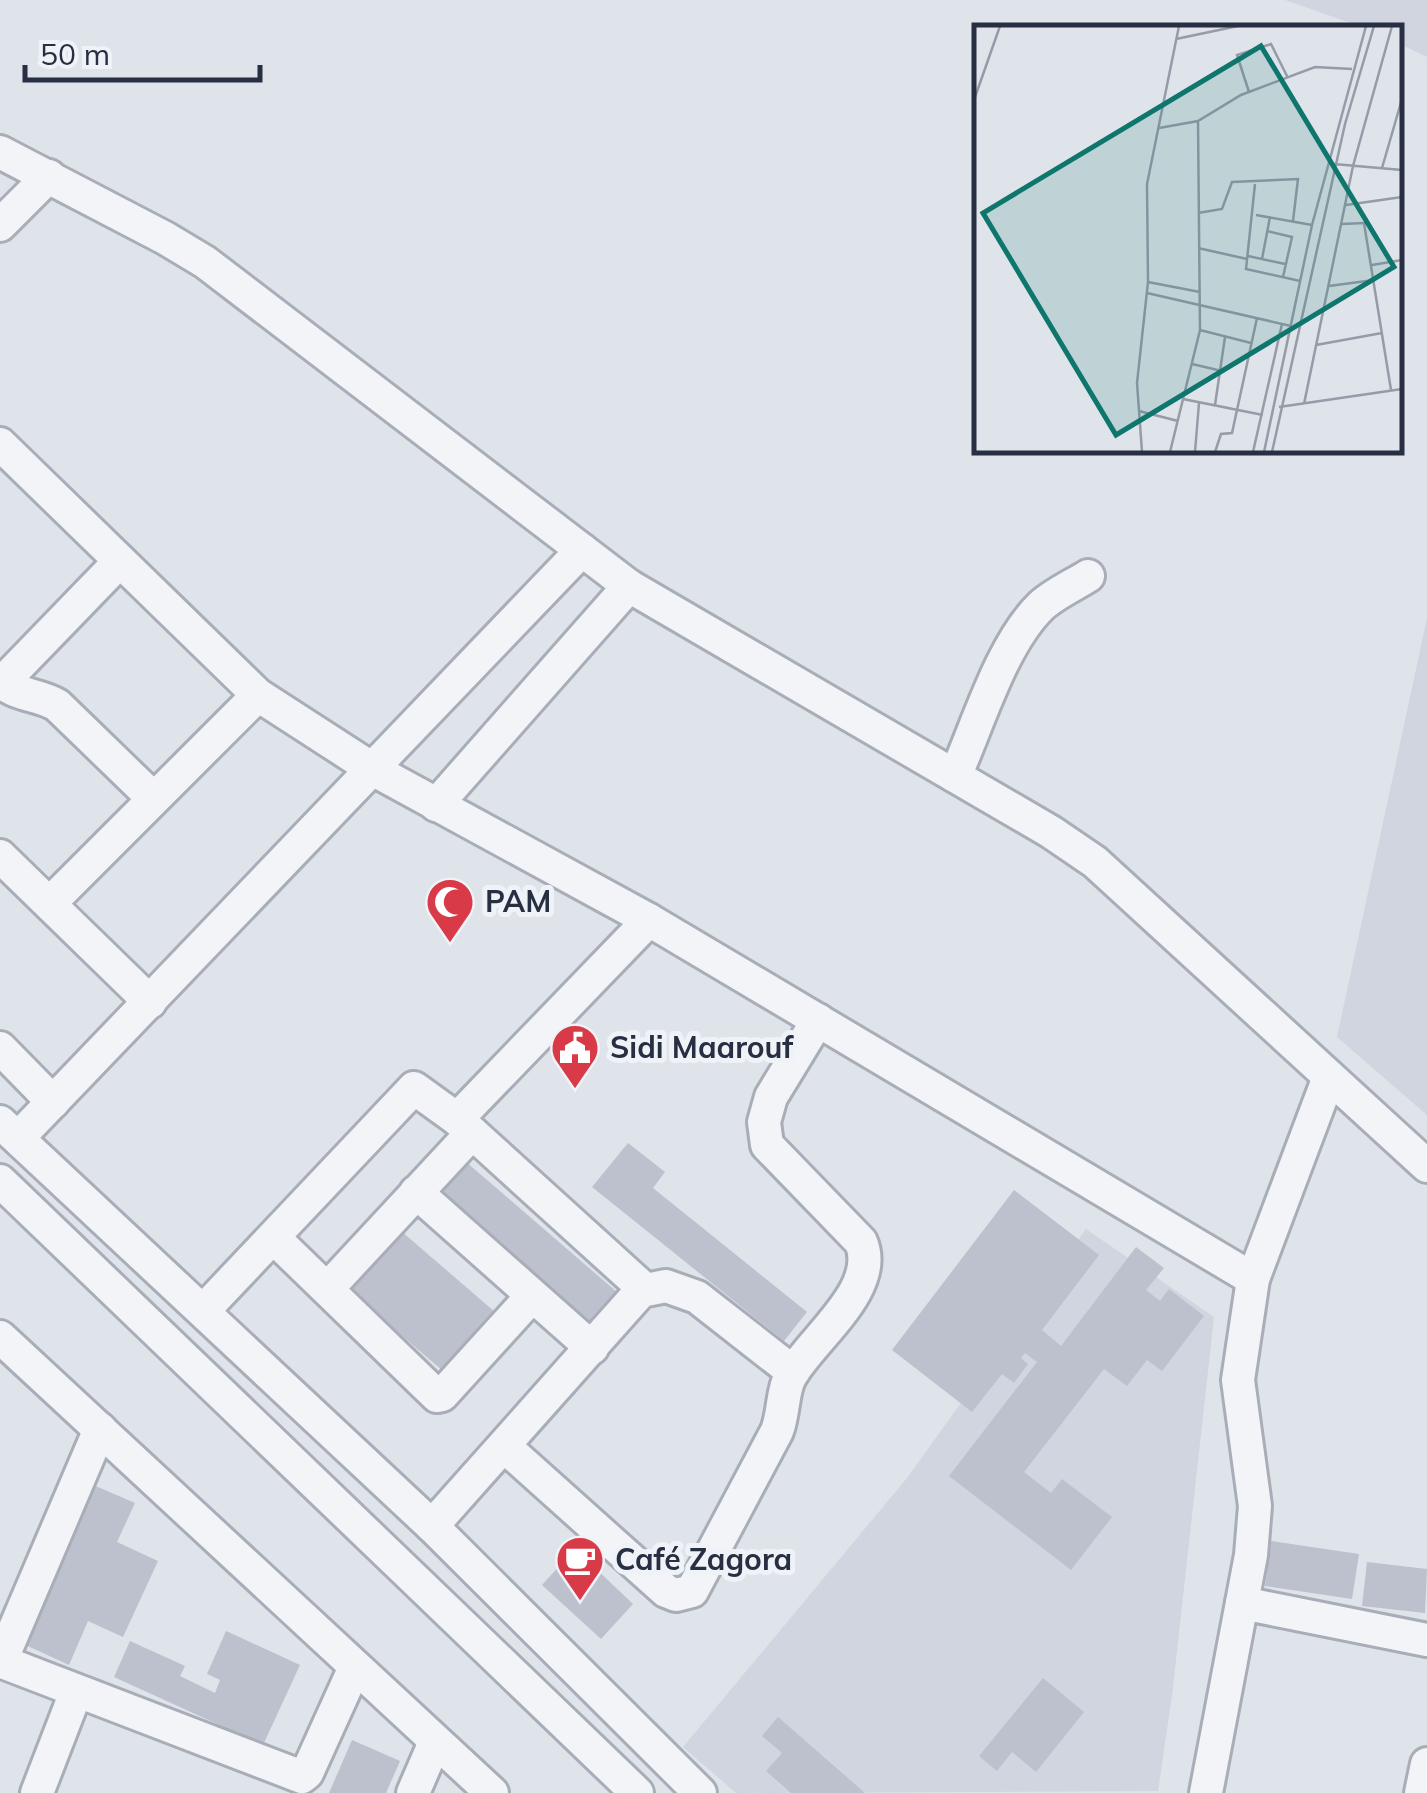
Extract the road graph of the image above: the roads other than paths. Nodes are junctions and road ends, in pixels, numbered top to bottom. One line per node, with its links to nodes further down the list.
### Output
1 (0, 152): 2 (street)
2 (49, 176): 3 (street); 5 (street)
3 (0, 225)
4 (0, 444): 6 (street)
5 (582, 550): 8 (street); 11 (street)
6 (120, 560): 9 (street); 10 (street)
7 (1088, 576): 12 (street)
8 (629, 586): 12 (street); 14 (street)
9 (1, 682): 13 (street)
10 (258, 695): 11 (street); 13 (street)
11 (374, 770): 14 (street); 18 (street)
12 (956, 776): 21 (street)
13 (153, 798): 16 (street)
14 (436, 805): 17 (street)
15 (0, 856): 16 (street)
16 (51, 902): 18 (street)
17 (649, 920): 19 (street); 23 (street)
18 (150, 1002): 22 (street)
19 (818, 1020): 30 (street); 37 (street)
20 (0, 1048): 22 (street)
21 (1329, 1077): 26 (street); 30 (street)
22 (53, 1102): 24 (street)
23 (465, 1126): 28 (street); 29 (street); 32 (street)
24 (9, 1130): 25 (street)
25 (42, 1162): 27 (street); 34 (street)
26 (1427, 1166)
27 (6, 1186): 52 (street)
28 (416, 1192): 31 (street); 33 (street)
29 (274, 1238): 31 (street); 34 (street)
30 (1253, 1280): 41 (street)
31 (328, 1288): 33 (street)
32 (641, 1291): 36 (street); 37 (street)
33 (532, 1296): 36 (street)
34 (203, 1311): 40 (street)
35 (0, 1336): 38 (street)
36 (592, 1348): 39 (street)
37 (793, 1372): 39 (street)
38 (100, 1430): 43 (street); 44 (street)
39 (504, 1446): 40 (street)
40 (432, 1526): 48 (street)
41 (1242, 1602): 42 (street); 53 (street)
42 (1427, 1640)
43 (0, 1661): 45 (street)
44 (355, 1668): 45 (street); 46 (street)
45 (76, 1692): 49 (street)
46 (434, 1742): 50 (street); 51 (street)
47 (1427, 1764): 54 (street)
48 (683, 1787)
49 (36, 1793)
50 (413, 1793)
51 (492, 1793)
52 (637, 1793)
53 (1206, 1793)
54 (1421, 1793)

